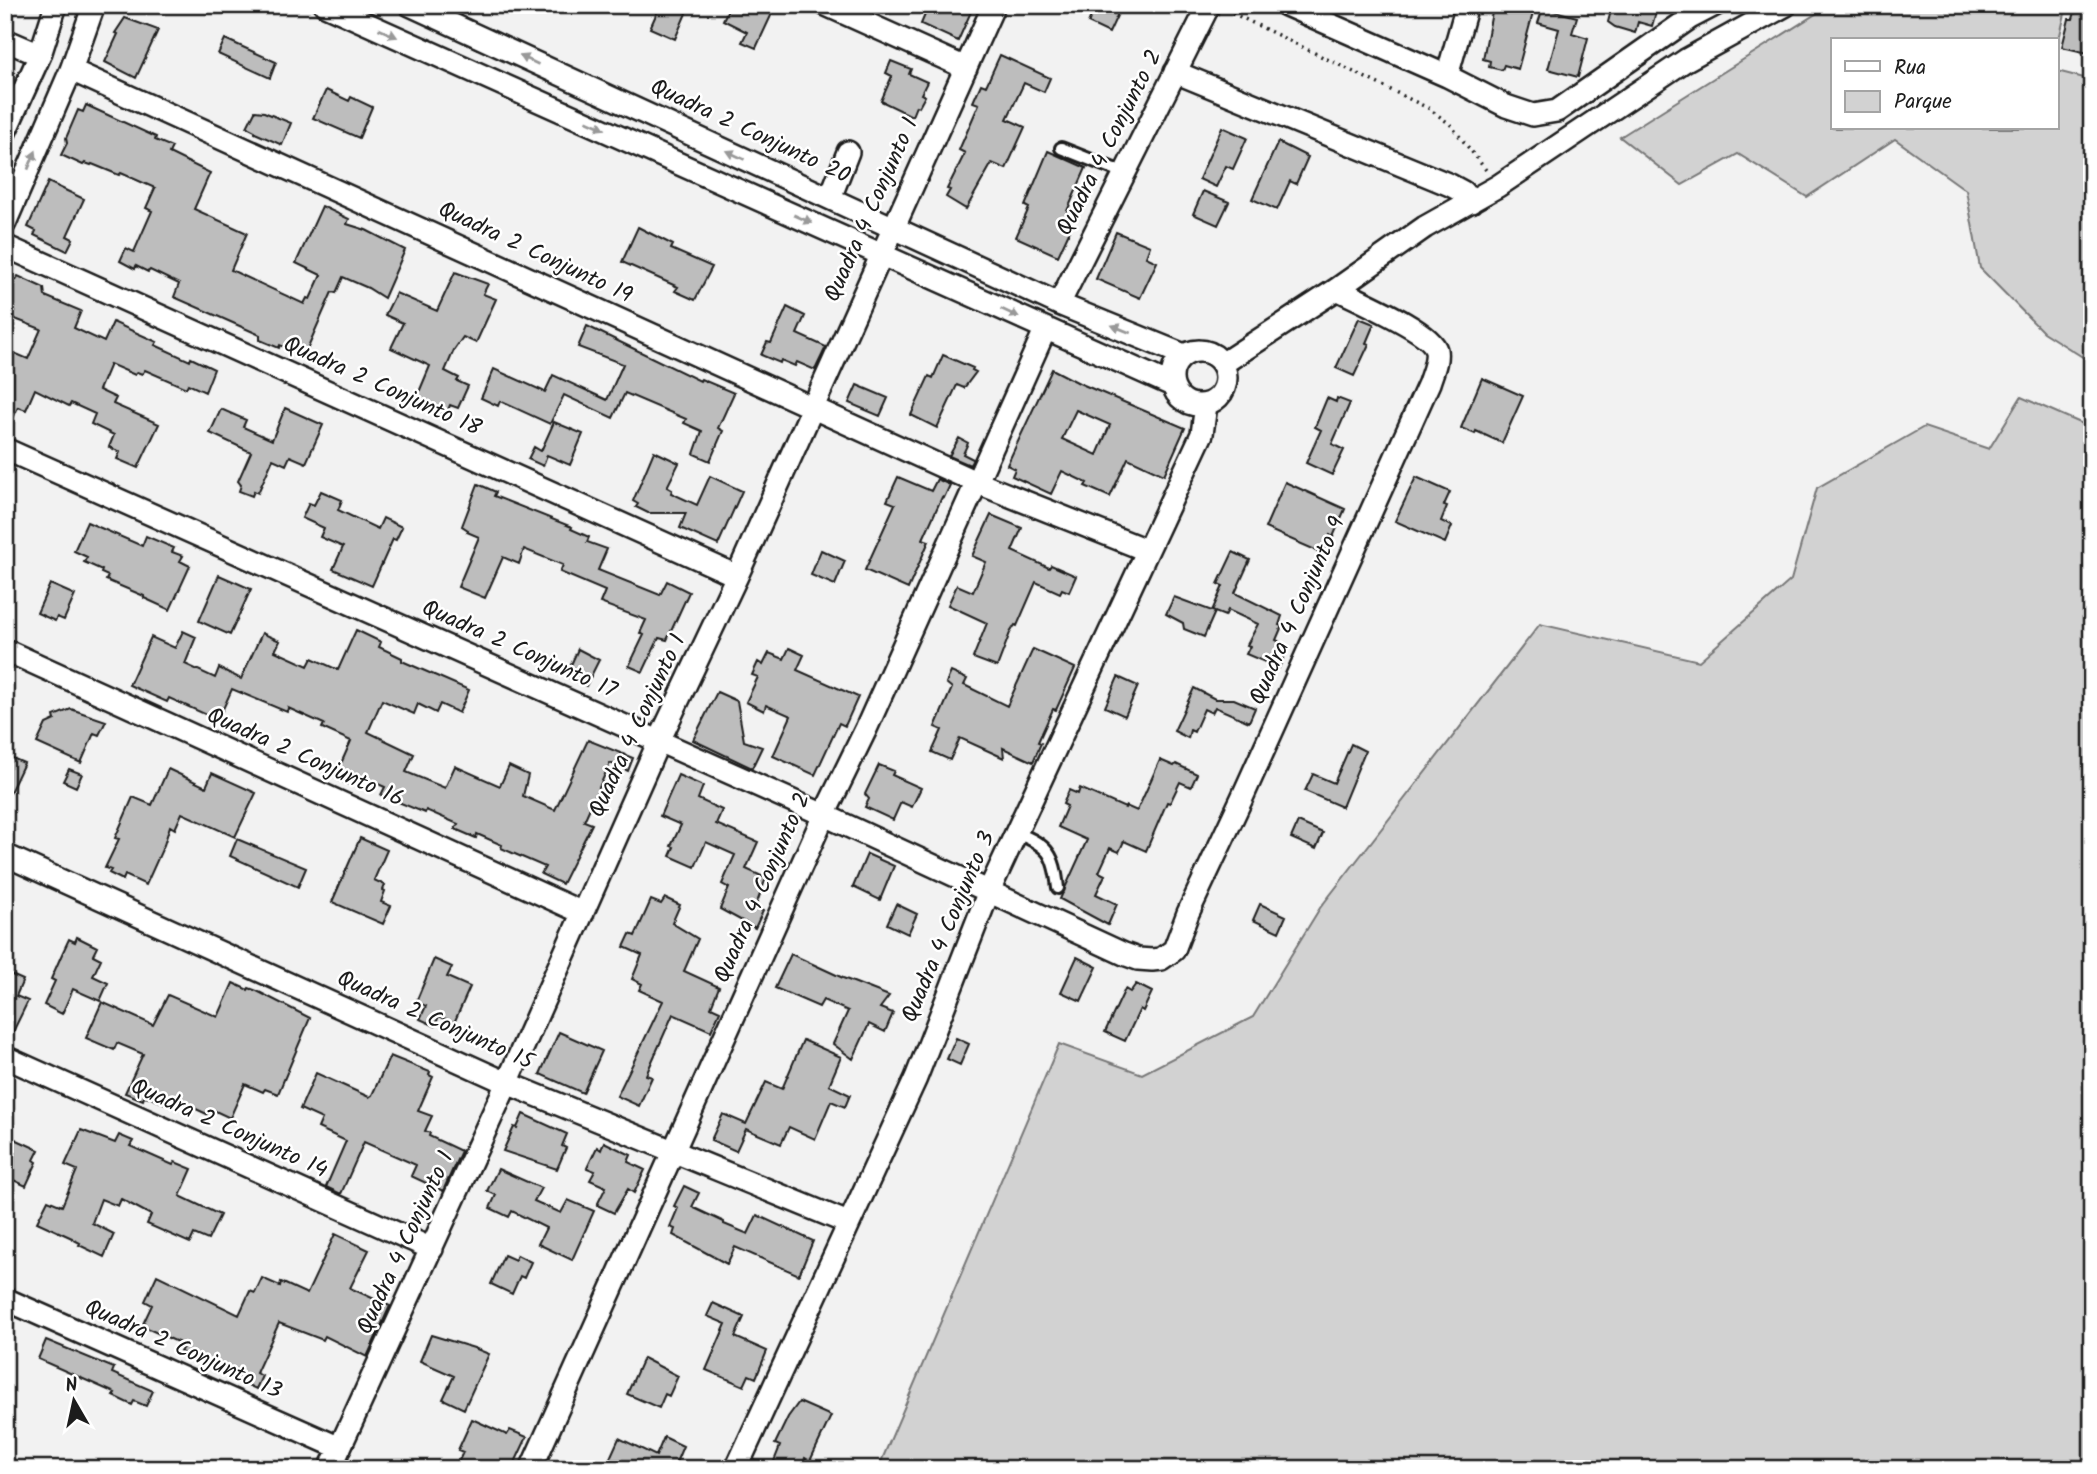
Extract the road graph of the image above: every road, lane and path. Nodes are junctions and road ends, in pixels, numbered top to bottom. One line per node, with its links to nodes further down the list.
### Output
1 (56, 5): 15 (street)
2 (94, 5): 17 (street)
3 (325, 5): 30 (street, one-way to 30)
4 (410, 5): 25 (street, Quadra 2 Conjunto 20, one-way to 4)
5 (826, 5): 16 (street)
6 (994, 5): 16 (street, Quadra 4 Conjunto 1)
7 (1209, 5): 18 (street, Quadra 4 Conjunto 2)
8 (1215, 5): 24 (path)
9 (1286, 5): 19 (street)
10 (1467, 5): 19 (street)
11 (1716, 5): 13 (street)
12 (1786, 5): 24 (street)
13 (1692, 12): 19 (street)
14 (5, 40): 15 (street)
15 (40, 55): 20 (street)
16 (966, 68): 28 (street, Quadra 4 Conjunto 1)
17 (71, 70): 27 (street, one-way to 17); 38 (street, Quadra 2 Conjunto 19)
18 (1175, 72): 23 (street, Quadra 4 Conjunto 2); 26 (street)
19 (1447, 76)
20 (5, 132)
21 (1061, 148): 23 (lane)
22 (848, 152): 25 (street)
23 (1124, 173): 32 (street, Quadra 4 Conjunto 2)
24 (1498, 186): 26 (street)
25 (830, 198): 28 (street, Quadra 2 Conjunto 20)
26 (1471, 202): 31 (street)
27 (5, 223)
28 (892, 227): 30 (street, Quadra 4 Conjunto 1); 32 (street, Quadra 2 Conjunto 20)
29 (5, 247): 42 (street, Quadra 2 Conjunto 18)
30 (881, 254): 33 (street, one-way to 33); 38 (street, Quadra 4 Conjunto 1)
31 (1337, 289): 35 (street); 51 (street, Quadra 4 Conjunto 9)
32 (1059, 304): 34 (street, Quadra 2 Conjunto 20, one-way to 32)
33 (1045, 330): 36 (street); 40 (street, Quadra 4 Conjunto 2)
34 (1184, 355): 35 (street); 36 (street)
35 (1222, 364): 37 (street)
36 (1172, 385): 37 (street)
37 (1206, 405): 41 (street, Quadra 4 Conjunto 3)
38 (812, 408): 40 (street, Quadra 2 Conjunto 19); 42 (street, Quadra 4 Conjunto 1)
39 (5, 449): 44 (street, Quadra 2 Conjunto 17)
40 (978, 483): 41 (street, Quadra 2 Conjunto 19); 45 (street, Quadra 4 Conjunto 2)
41 (1146, 550): 46 (street, Quadra 4 Conjunto 3)
42 (737, 576): 44 (street, Quadra 4 Conjunto 1)
43 (5, 650): 50 (street, Quadra 2 Conjunto 16)
44 (659, 741): 45 (street, Quadra 2 Conjunto 17); 50 (street, Quadra 4 Conjunto 1)
45 (824, 815): 49 (street, Quadra 2 Conjunto 17); 54 (street, Quadra 4 Conjunto 2)
46 (1017, 833): 48 (lane); 49 (street, Quadra 4 Conjunto 3)
47 (5, 855): 53 (street, Quadra 2 Conjunto 15)
48 (1058, 888)
49 (989, 891): 51 (street, Quadra 2 Conjunto 17); 55 (street, Quadra 4 Conjunto 3)
50 (583, 913): 53 (street, Quadra 4 Conjunto 1)
51 (1124, 954)
52 (5, 1057): 56 (street, Quadra 2 Conjunto 14)
53 (508, 1083): 54 (street, Quadra 2 Conjunto 15); 56 (street, Quadra 4 Conjunto 1)
54 (674, 1153): 55 (street, Quadra 2 Conjunto 15); 60 (street, Quadra 4 Conjunto 2)
55 (848, 1223): 61 (street, Quadra 4 Conjunto 3)
56 (432, 1249): 58 (street, Quadra 4 Conjunto 1)
57 (5, 1299): 58 (street, Quadra 2 Conjunto 13)
58 (340, 1448): 59 (street, Quadra 4 Conjunto 1)
59 (330, 1469)
60 (531, 1469)
61 (736, 1469)

